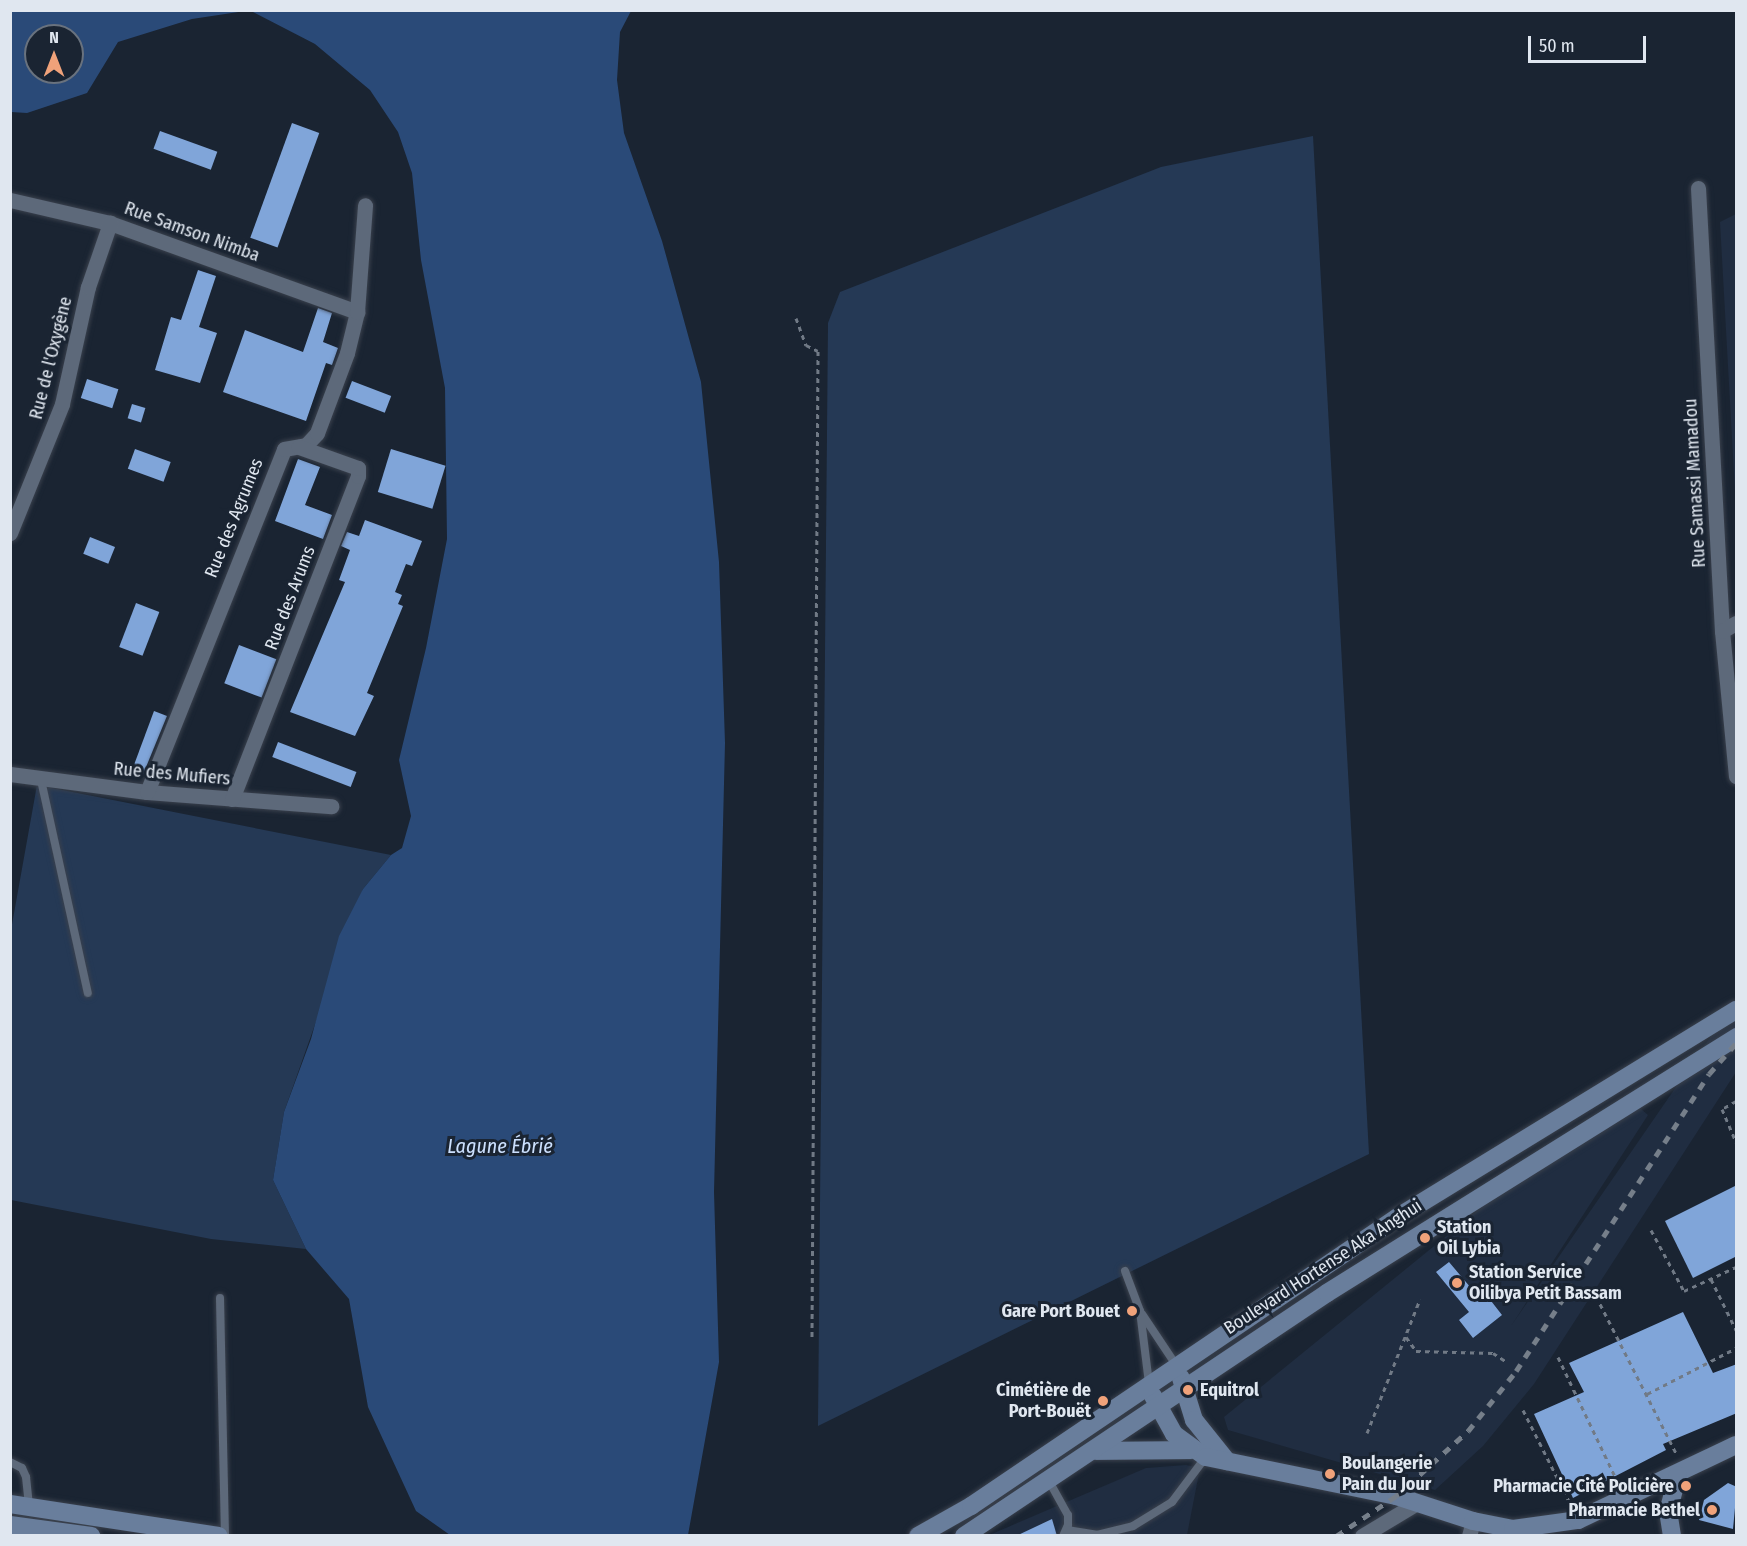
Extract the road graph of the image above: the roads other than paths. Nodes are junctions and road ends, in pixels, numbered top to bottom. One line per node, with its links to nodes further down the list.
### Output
1 (1698, 188): 9 (street, Rue Samassi Mamadou)
2 (10, 200): 4 (street, Rue Samson Nimba)
3 (365, 205): 5 (street, Rue des Agrumes)
4 (110, 223): 5 (street, Rue Samson Nimba); 7 (street, Rue de l'Oxygène)
5 (357, 312): 6 (street, Rue des Agrumes)
6 (299, 447): 13 (street, Rue des Agrumes); 14 (street, Rue des Arums)
7 (10, 533)
8 (1737, 624): 9 (street)
9 (1722, 631): 11 (street, Rue Samassi Mamadou)
10 (10, 774): 12 (street, Rue des Mufiers)
11 (1737, 776)
12 (41, 780): 13 (street, Rue des Mufiers); 16 (lane)
13 (147, 792): 14 (street, Rue des Mufiers)
14 (232, 799): 15 (street, Rue des Mufiers)
15 (331, 806)
16 (88, 993)
17 (1737, 1010): 22 (main road, Boulevard Hortense Aka Anghui)
18 (1737, 1037): 24 (main road, Boulevard Hortense Aka Anghui)
19 (1125, 1271): 21 (lane)
20 (220, 1298): 41 (lane)
21 (1140, 1311): 22 (lane); 23 (lane)
22 (1176, 1365): 23 (main road, Boulevard Hortense Aka Anghui); 24 (main road)
23 (1149, 1383): 25 (main road); 42 (main road, Boulevard Hortense Aka Anghui)
24 (1185, 1388): 25 (main road, Boulevard Hortense Aka Anghui); 29 (main road)
25 (1157, 1408): 27 (main road, Boulevard Hortense Aka Anghui); 28 (main road)
26 (1737, 1445): 31 (main road)
27 (1095, 1452): 28 (main road); 32 (main road, Boulevard Hortense Aka Anghui)
28 (1199, 1453): 29 (main road); 38 (lane)
29 (1227, 1461): 33 (main road)
30 (10, 1462): 34 (lane)
31 (1681, 1473): 37 (main road); 46 (main road)
32 (1049, 1480): 38 (lane); 43 (main road, Boulevard Hortense Aka Anghui)
33 (1417, 1503): 36 (main road); 44 (street)
34 (20, 1505): 40 (main road)
35 (10, 1525): 39 (main road)
36 (1471, 1528): 37 (main road)
37 (1513, 1529): 45 (street)
38 (1065, 1533)
39 (91, 1536)
40 (219, 1536)
41 (225, 1536)
42 (918, 1536)
43 (964, 1536)
44 (1362, 1536)
45 (1540, 1536)
46 (1672, 1536)

